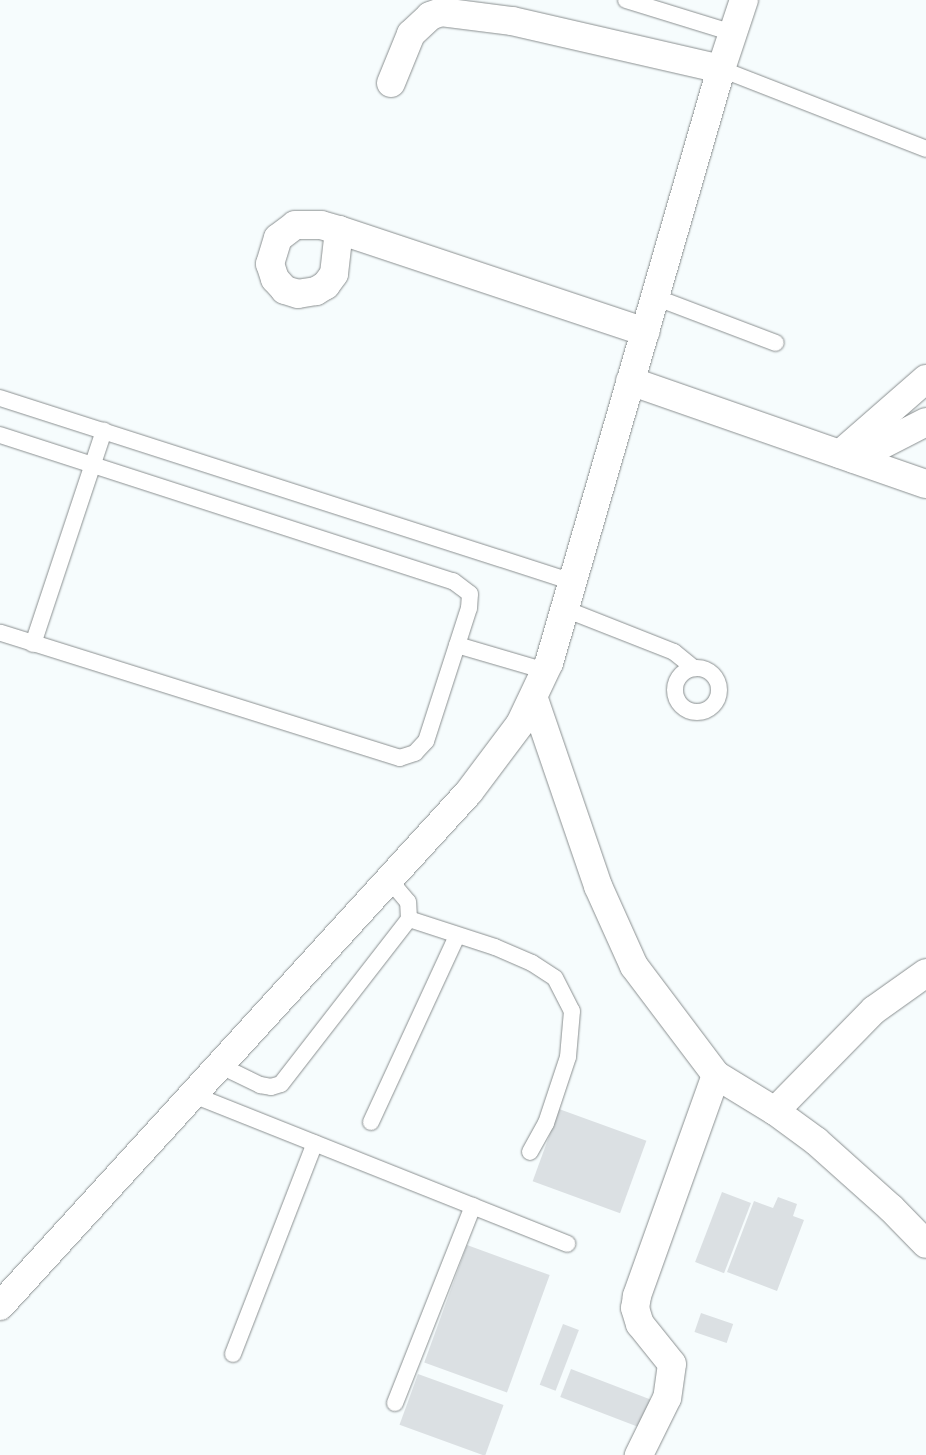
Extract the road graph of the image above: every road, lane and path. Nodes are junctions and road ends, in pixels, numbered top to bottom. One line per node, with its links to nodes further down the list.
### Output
1 (626, 0): 3 (lane)
2 (744, 0): 3 (street)
3 (733, 33): 4 (street)
4 (721, 69): 5 (street); 6 (lane); 8 (street)
5 (391, 83)
6 (926, 149)
7 (339, 230): 9 (street)
8 (655, 297): 9 (street); 10 (lane)
9 (645, 332): 12 (street)
10 (776, 344)
11 (926, 379): 17 (street)
12 (630, 381): 17 (street); 20 (street)
13 (0, 398): 15 (lane)
14 (926, 422): 17 (street)
15 (104, 431): 18 (lane); 20 (lane)
16 (0, 435): 18 (lane)
17 (847, 456): 19 (street)
18 (93, 466): 23 (lane); 24 (lane)
19 (926, 484)
20 (573, 582): 21 (street)
21 (565, 609): 25 (lane); 26 (street)
22 (0, 633): 23 (lane)
23 (33, 644): 24 (lane)
24 (457, 645): 26 (lane)
25 (694, 668)
26 (546, 671): 27 (street)
27 (534, 699): 28 (street); 33 (street)
28 (389, 879): 29 (lane); 32 (street)
29 (409, 918): 30 (lane); 32 (lane)
30 (458, 936): 36 (lane); 38 (lane)
31 (926, 973): 35 (street)
32 (218, 1064): 34 (street)
33 (716, 1075): 35 (street); 45 (street)
34 (192, 1094): 37 (lane); 42 (street)
35 (775, 1111): 41 (street)
36 (371, 1122)
37 (315, 1143): 39 (lane); 43 (lane)
38 (530, 1152)
39 (473, 1206): 40 (lane); 44 (lane)
40 (566, 1244)
41 (926, 1244)
42 (0, 1306)
43 (233, 1354)
44 (395, 1403)
45 (639, 1455)

